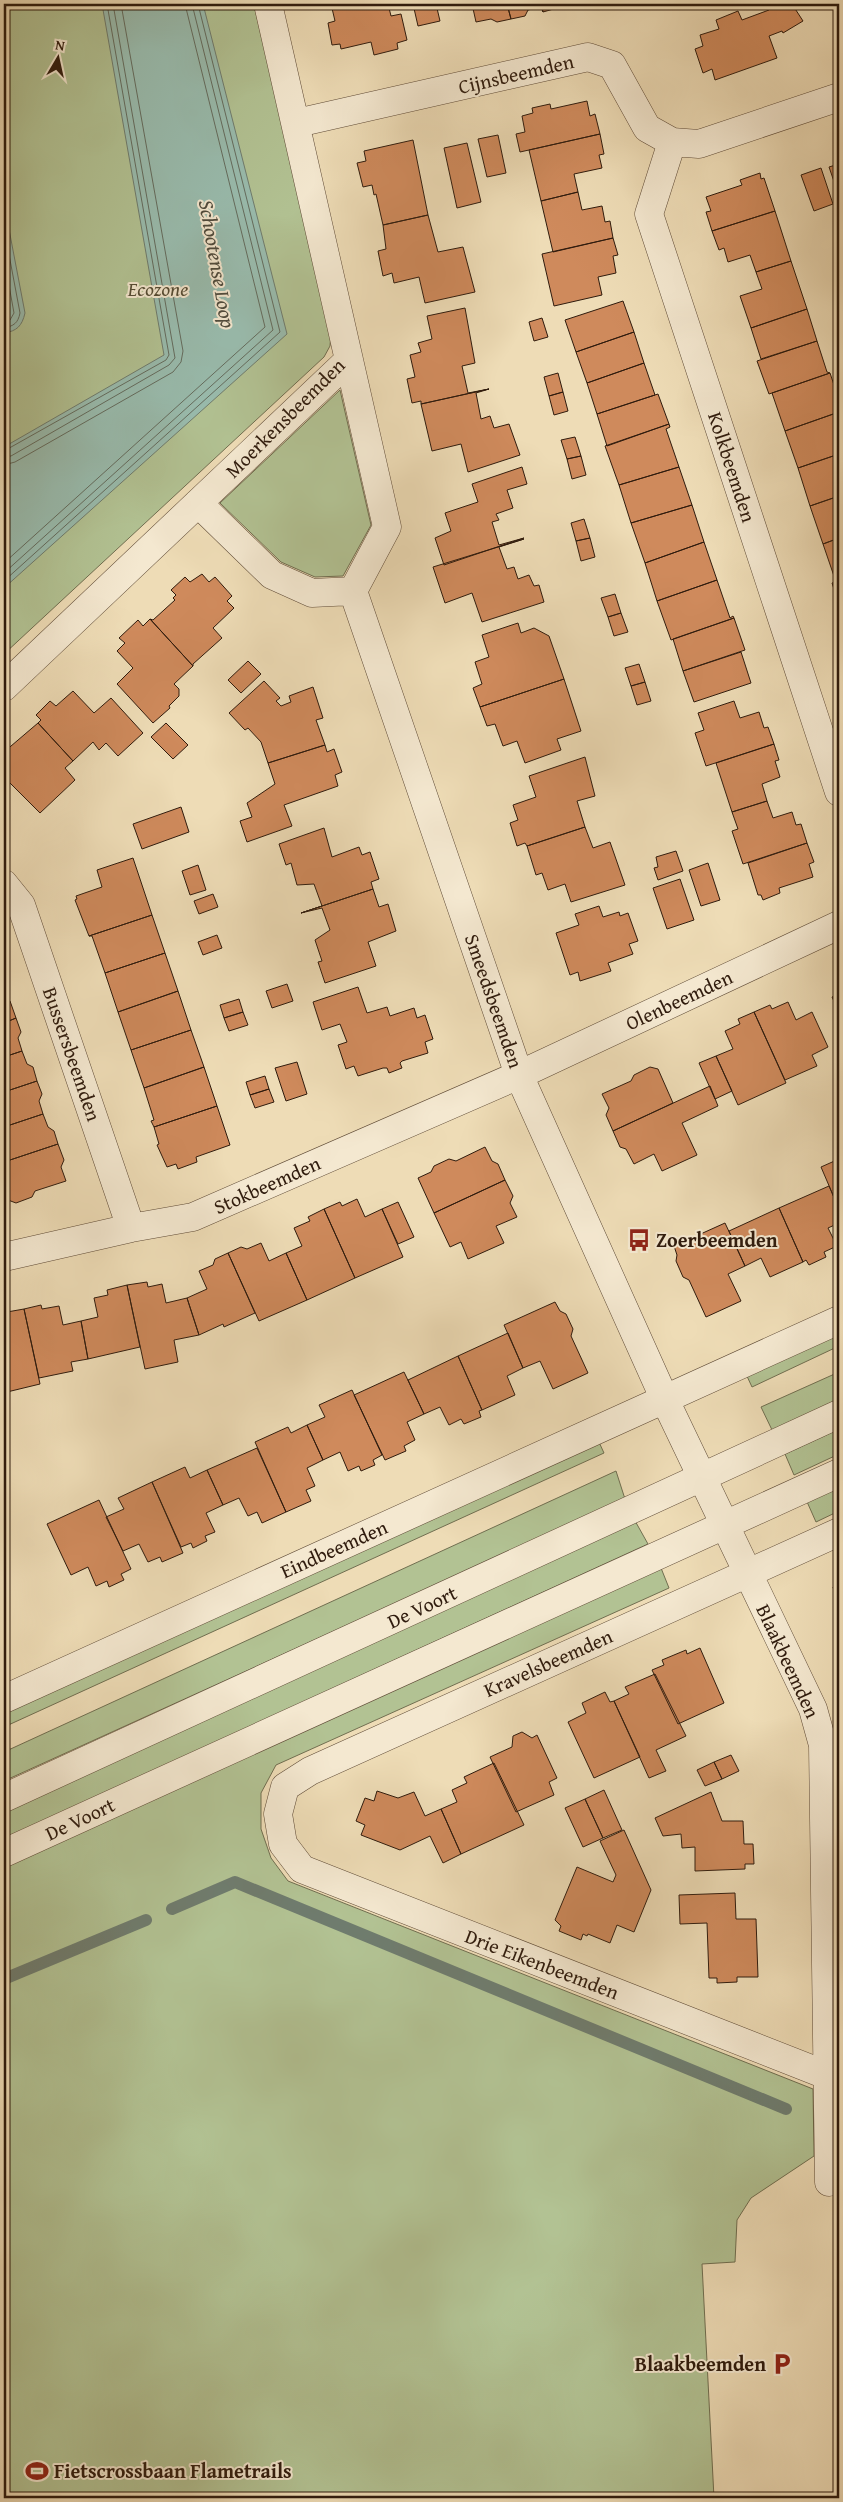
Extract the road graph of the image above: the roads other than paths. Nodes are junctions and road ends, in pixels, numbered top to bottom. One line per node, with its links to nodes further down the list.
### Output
1 (268, 4): 3 (street, Moerkensbeemden)
2 (839, 97): 4 (street, Cijnsbeemden)
3 (297, 123): 4 (street, Cijnsbeemden); 5 (street, Moerkensbeemden)
4 (672, 142): 9 (street, Kolkbeemden)
5 (349, 360): 6 (street, Moerkensbeemden); 7 (street)
6 (198, 503): 7 (street); 8 (street, Moerkensbeemden)
7 (353, 591): 12 (street, Smeedsbeemden)
8 (4, 687)
9 (839, 792)
10 (4, 884): 13 (street, Bussersbeemden)
11 (839, 925): 12 (street, Olenbeemden)
12 (519, 1075): 13 (street, Stokbeemden); 16 (street, Smeedsbeemden)
13 (131, 1228): 14 (street, Stokbeemden)
14 (4, 1257)
15 (839, 1320): 16 (street)
16 (665, 1400): 19 (street, Blaakbeemden); 23 (street, Eindbeemden)
17 (839, 1414): 19 (street, De Voort)
18 (839, 1473): 20 (street, De Voort)
19 (702, 1478): 20 (street, Blaakbeemden); 24 (street, De Voort)
20 (724, 1526): 22 (street, Blaakbeemden); 26 (street, De Voort)
21 (839, 1532): 22 (street, Kravelsbeemden)
22 (747, 1573): 25 (street, Kravelsbeemden); 27 (street, Blaakbeemden)
23 (4, 1699)
24 (4, 1798)
25 (278, 1814): 27 (street, Drie Eikenbeemden)
26 (4, 1853)
27 (833, 2078): 28 (street, Blaakbeemden)
28 (828, 2182)

